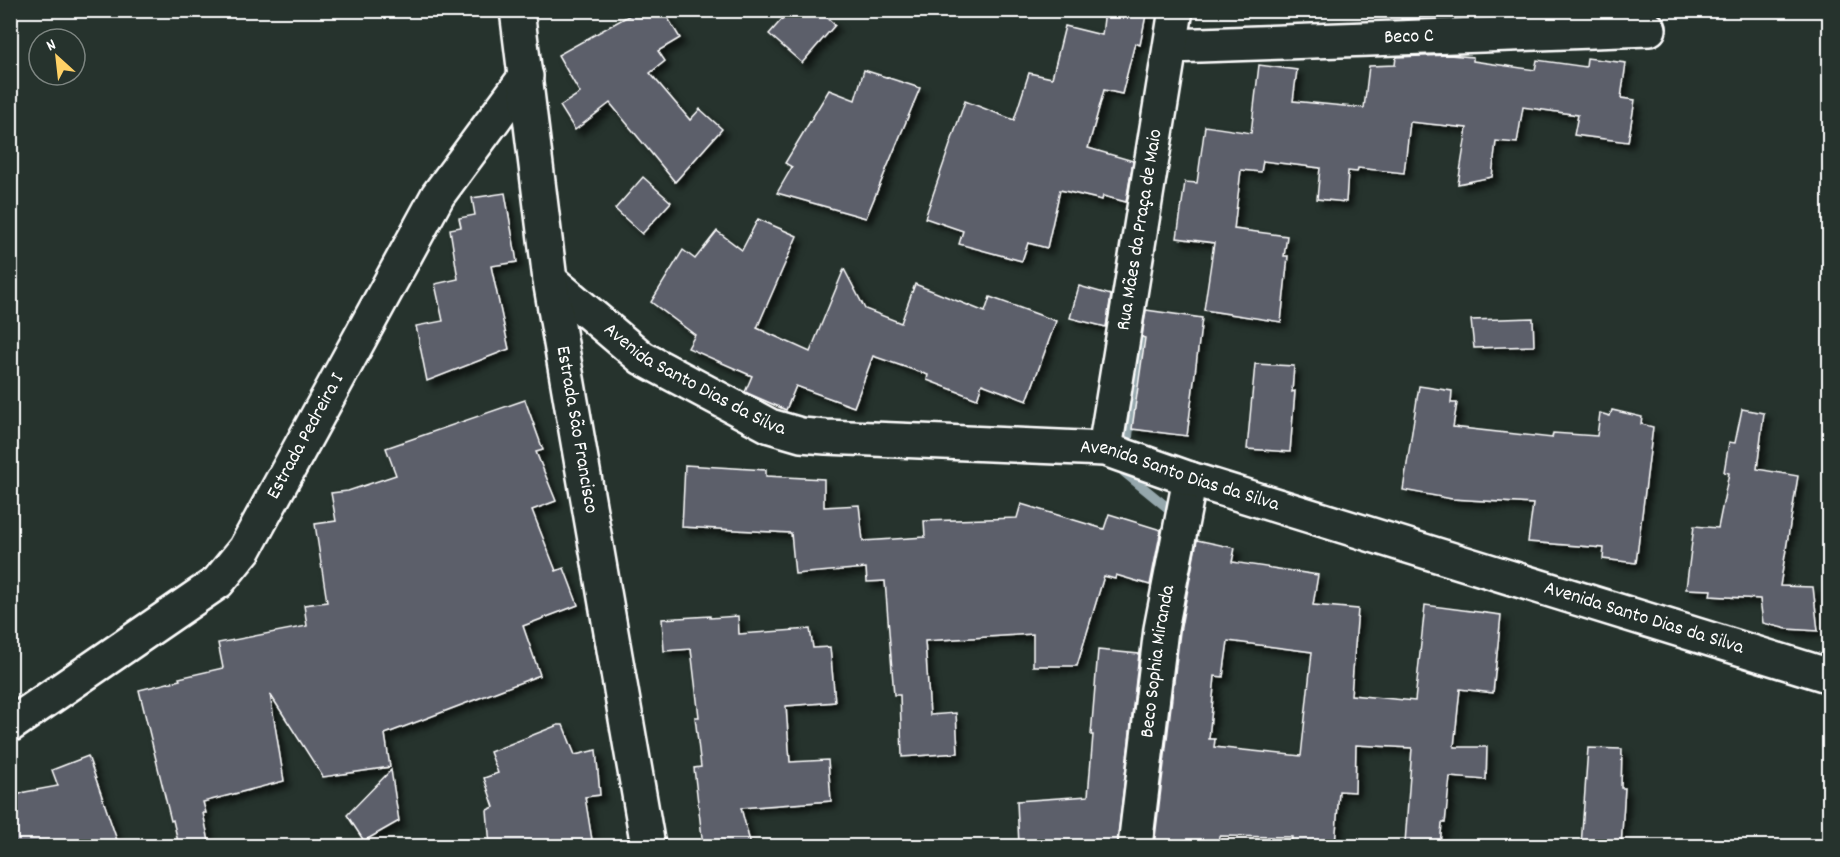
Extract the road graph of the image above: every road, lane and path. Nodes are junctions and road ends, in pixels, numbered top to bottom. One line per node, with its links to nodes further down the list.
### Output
1 (517, 10): 5 (street, Estrada São Francisco)
2 (1176, 10): 4 (street, Rua Mães da Praça de Maio)
3 (1649, 28): 4 (street, Beco C)
4 (1171, 46): 7 (street, Rua Mães da Praça de Maio)
5 (526, 76): 6 (street, Estrada São Francisco); 10 (street, Estrada Pedreira I)
6 (550, 280): 7 (street, Avenida Santo Dias da Silva); 11 (street, Estrada São Francisco)
7 (1105, 449): 8 (street, Avenida Santo Dias da Silva)
8 (1190, 479): 9 (street, Avenida Santo Dias da Silva); 12 (street, Beco Sophia Miranda)
9 (1830, 676)
10 (10, 725)
11 (648, 846)
12 (1135, 846)

